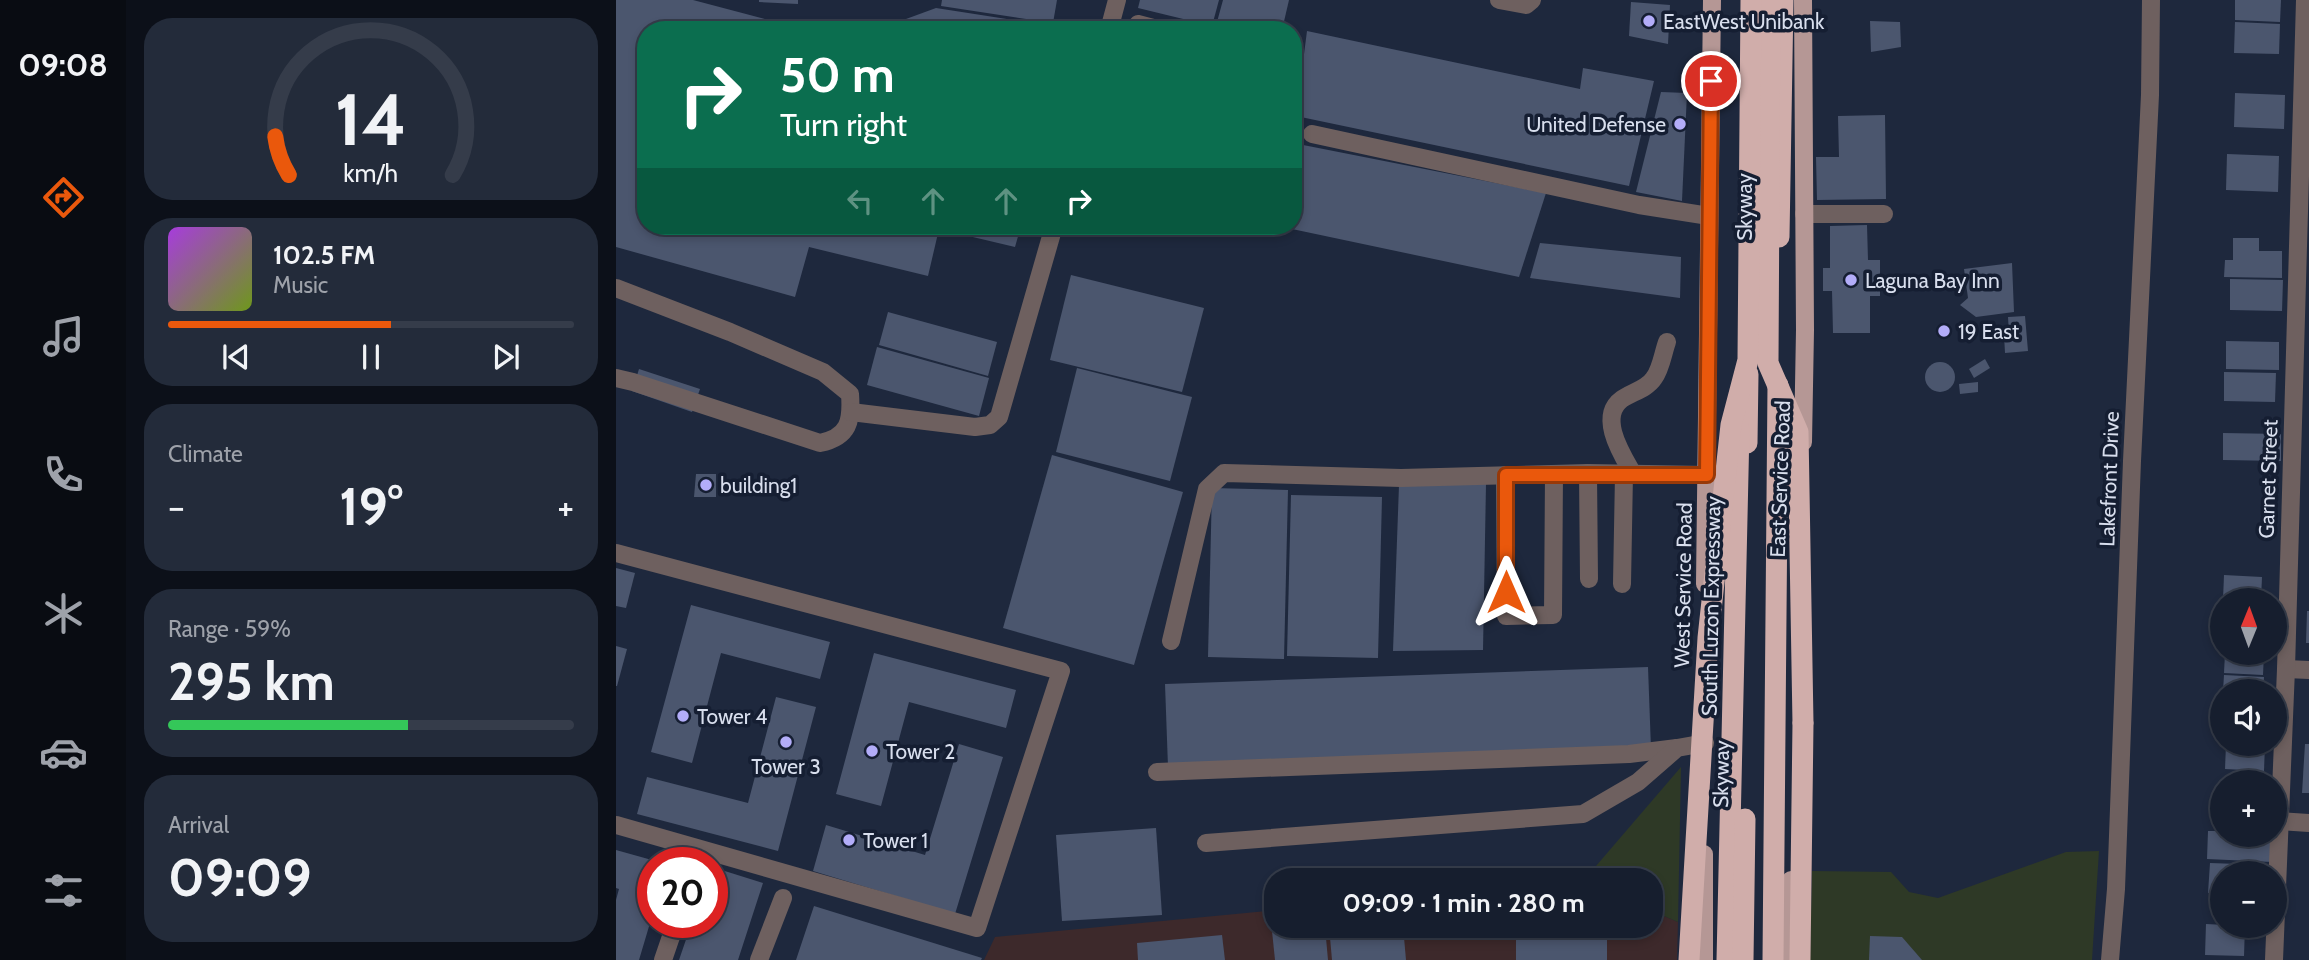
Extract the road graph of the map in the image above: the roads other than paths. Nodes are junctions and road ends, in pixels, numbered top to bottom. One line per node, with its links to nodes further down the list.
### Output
1 (1117, 0): 12 (street)
2 (1499, 0): 3 (street)
3 (1532, 0)
4 (1713, 0): 17 (main road, West Service Road)
5 (1743, 0): 19 (highway, South Luzon Expressway)
6 (1751, 0): 23 (highway, Skyway, bridge)
7 (1770, 0): 23 (highway, Skyway, bridge)
8 (1783, 0): 20 (highway)
9 (1803, 0): 15 (main road, East Service Road)
10 (2151, 0): 58 (street, Lakefront Drive)
11 (2305, 0): 13 (street, Garnet Street)
12 (1111, 21)
13 (2305, 89): 35 (street, Garnet Street)
14 (1312, 134): 17 (street)
15 (1804, 214): 16 (street); 56 (main road, East Service Road)
16 (1884, 214)
17 (1709, 216): 30 (main road, West Service Road)
18 (1051, 235): 25 (street)
19 (1741, 268): 20 (street); 52 (highway, South Luzon Expressway)
20 (1778, 268): 55 (highway)
21 (616, 288): 25 (street)
22 (1667, 342): 28 (street)
23 (1758, 361): 50 (highway, bridge); 53 (highway, Skyway, bridge); 54 (highway, Skyway); 57 (highway, bridge)
24 (616, 378): 25 (street)
25 (851, 412)
26 (1554, 474): 27 (street); 29 (street); 29 (street)
27 (1588, 474): 28 (street); 32 (street)
28 (1629, 474): 30 (street); 33 (street)
29 (1506, 475): 34 (street)
30 (1707, 475): 37 (main road, West Service Road)
31 (616, 553): 43 (street)
32 (1589, 579)
33 (1622, 584)
34 (1171, 641)
35 (2286, 669): 36 (street); 39 (street, Garnet Street)
36 (2309, 670)
37 (1705, 743): 38 (street); 51 (main road, West Service Road)
38 (1677, 748): 40 (street); 44 (street)
39 (2282, 770)
40 (1157, 772)
41 (2287, 821): 42 (street)
42 (2309, 822)
43 (616, 825)
44 (1206, 843)
45 (2279, 847): 59 (street, Garnet Street)
46 (783, 898): 49 (street)
47 (671, 938): 48 (street)
48 (663, 960)
49 (759, 960)
50 (1689, 960)
51 (1704, 960)
52 (1727, 960)
53 (1743, 960)
54 (1763, 960)
55 (1773, 960)
56 (1790, 960)
57 (1800, 960)
58 (2110, 960)
59 (2274, 960)

